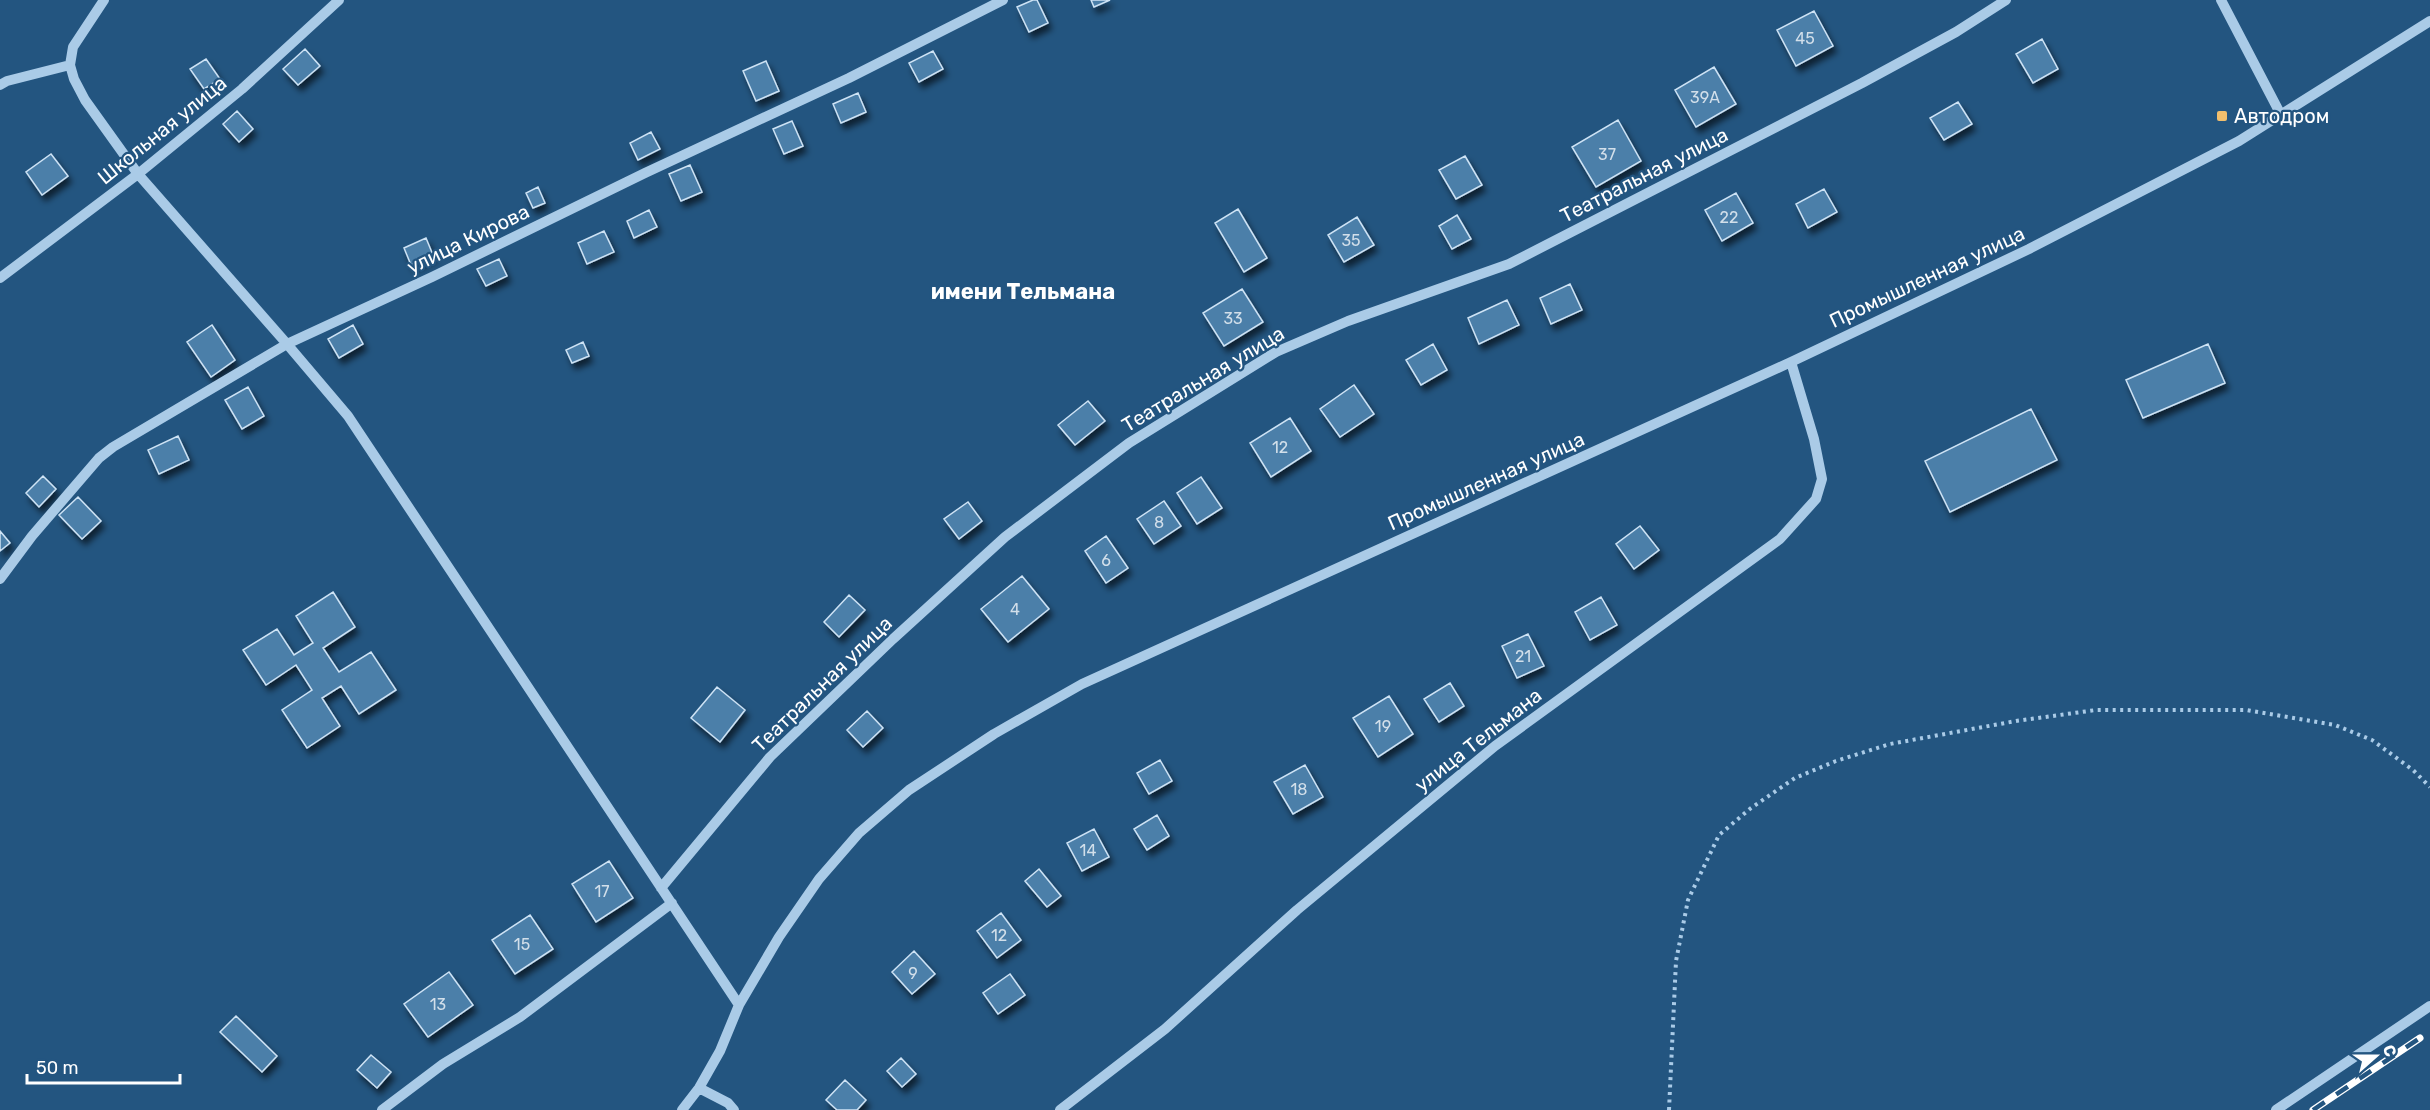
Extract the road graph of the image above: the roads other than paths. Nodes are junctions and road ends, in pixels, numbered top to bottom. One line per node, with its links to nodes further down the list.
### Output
1 (104, 0): 7 (street)
2 (339, 0): 10 (street, Школьная улица)
3 (1003, 0): 12 (street, улица Кирова)
4 (2006, 0): 15 (street, Театральная улица)
5 (2221, 0): 9 (street)
6 (2430, 21): 9 (street, Промышленная улица)
7 (70, 65): 8 (street); 10 (street)
8 (0, 85)
9 (2282, 115): 13 (street, Промышленная улица)
10 (138, 174): 11 (street, Школьная улица); 12 (street)
11 (0, 278)
12 (287, 344): 14 (street, улица Кирова); 15 (street)
13 (1791, 362): 17 (street, Промышленная улица); 23 (street, улица Тельмана)
14 (0, 579)
15 (661, 888): 16 (street)
16 (672, 903): 17 (street); 20 (street)
17 (739, 1005): 19 (street, Промышленная улица)
18 (2430, 1006): 24 (street)
19 (699, 1088): 21 (street, Промышленная улица); 22 (street)
20 (382, 1110)
21 (682, 1110)
22 (734, 1110)
23 (1060, 1110)
24 (2276, 1110)

